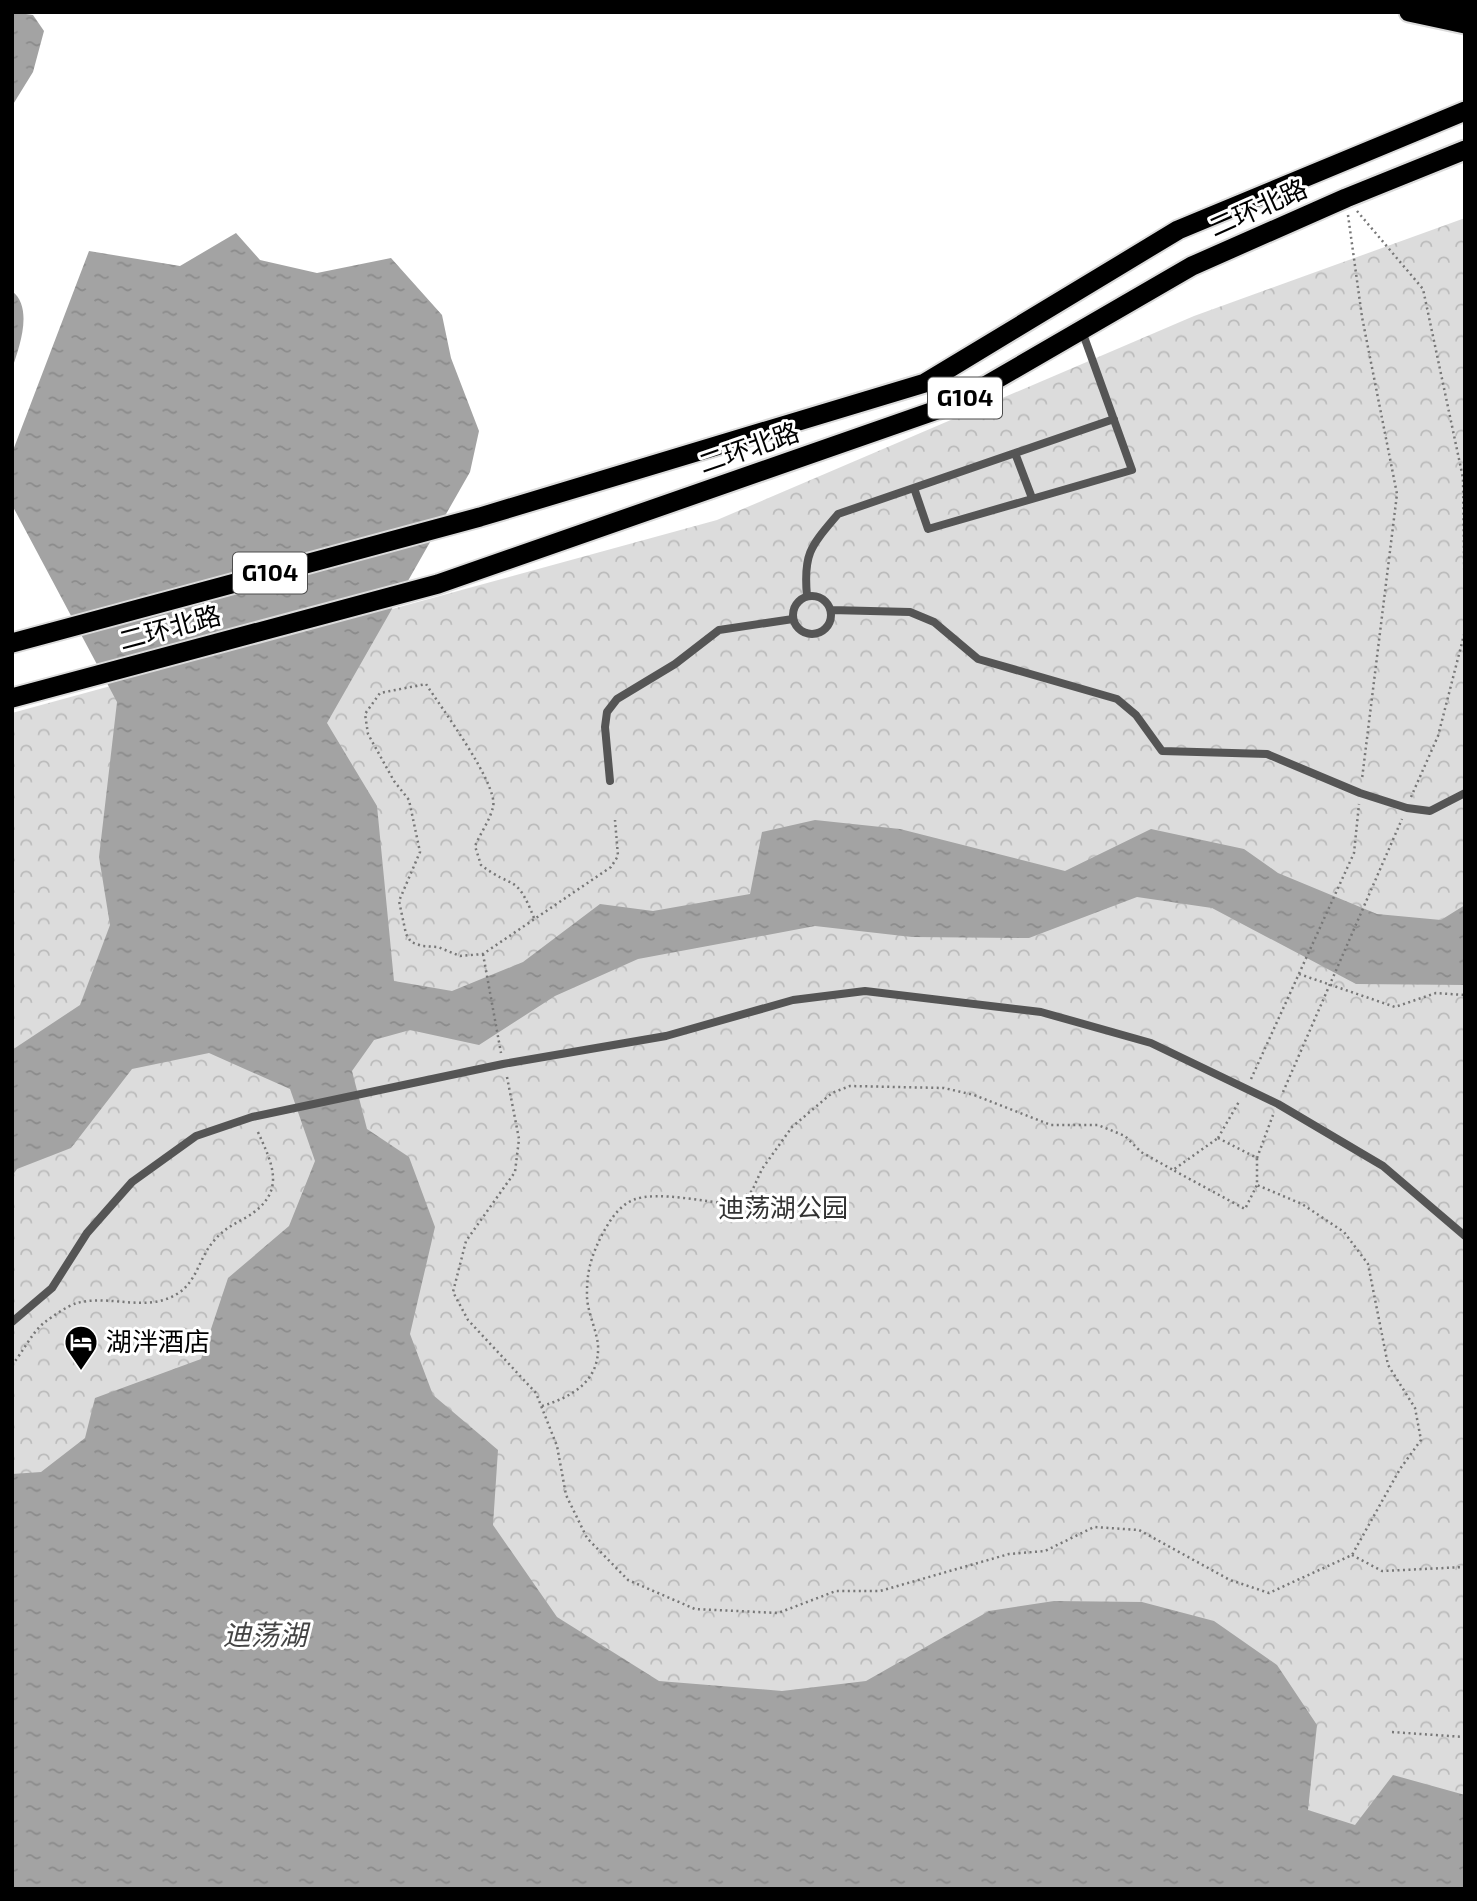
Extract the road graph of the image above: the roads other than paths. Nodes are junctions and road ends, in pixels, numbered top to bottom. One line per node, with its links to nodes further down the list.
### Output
1 (1409, 12): 2 (highway)
2 (1465, 24)
3 (1465, 111): 13 (highway, 二环北路 / G104)
4 (1465, 150): 5 (highway, 二环北路 / G104)
5 (1082, 331): 6 (lane); 14 (highway, 二环北路 / G104)
6 (1114, 419): 7 (lane); 9 (lane)
7 (1015, 453): 8 (lane); 9 (lane)
8 (914, 488): 9 (lane); 10 (lane)
9 (1032, 498)
10 (807, 596): 11 (lane); 12 (lane)
11 (831, 610): 12 (lane); 16 (lane)
12 (793, 620): 15 (lane)
13 (12, 643)
14 (12, 698)
15 (610, 781)
16 (1465, 793)
17 (1465, 1236): 18 (lane)
18 (12, 1322)

